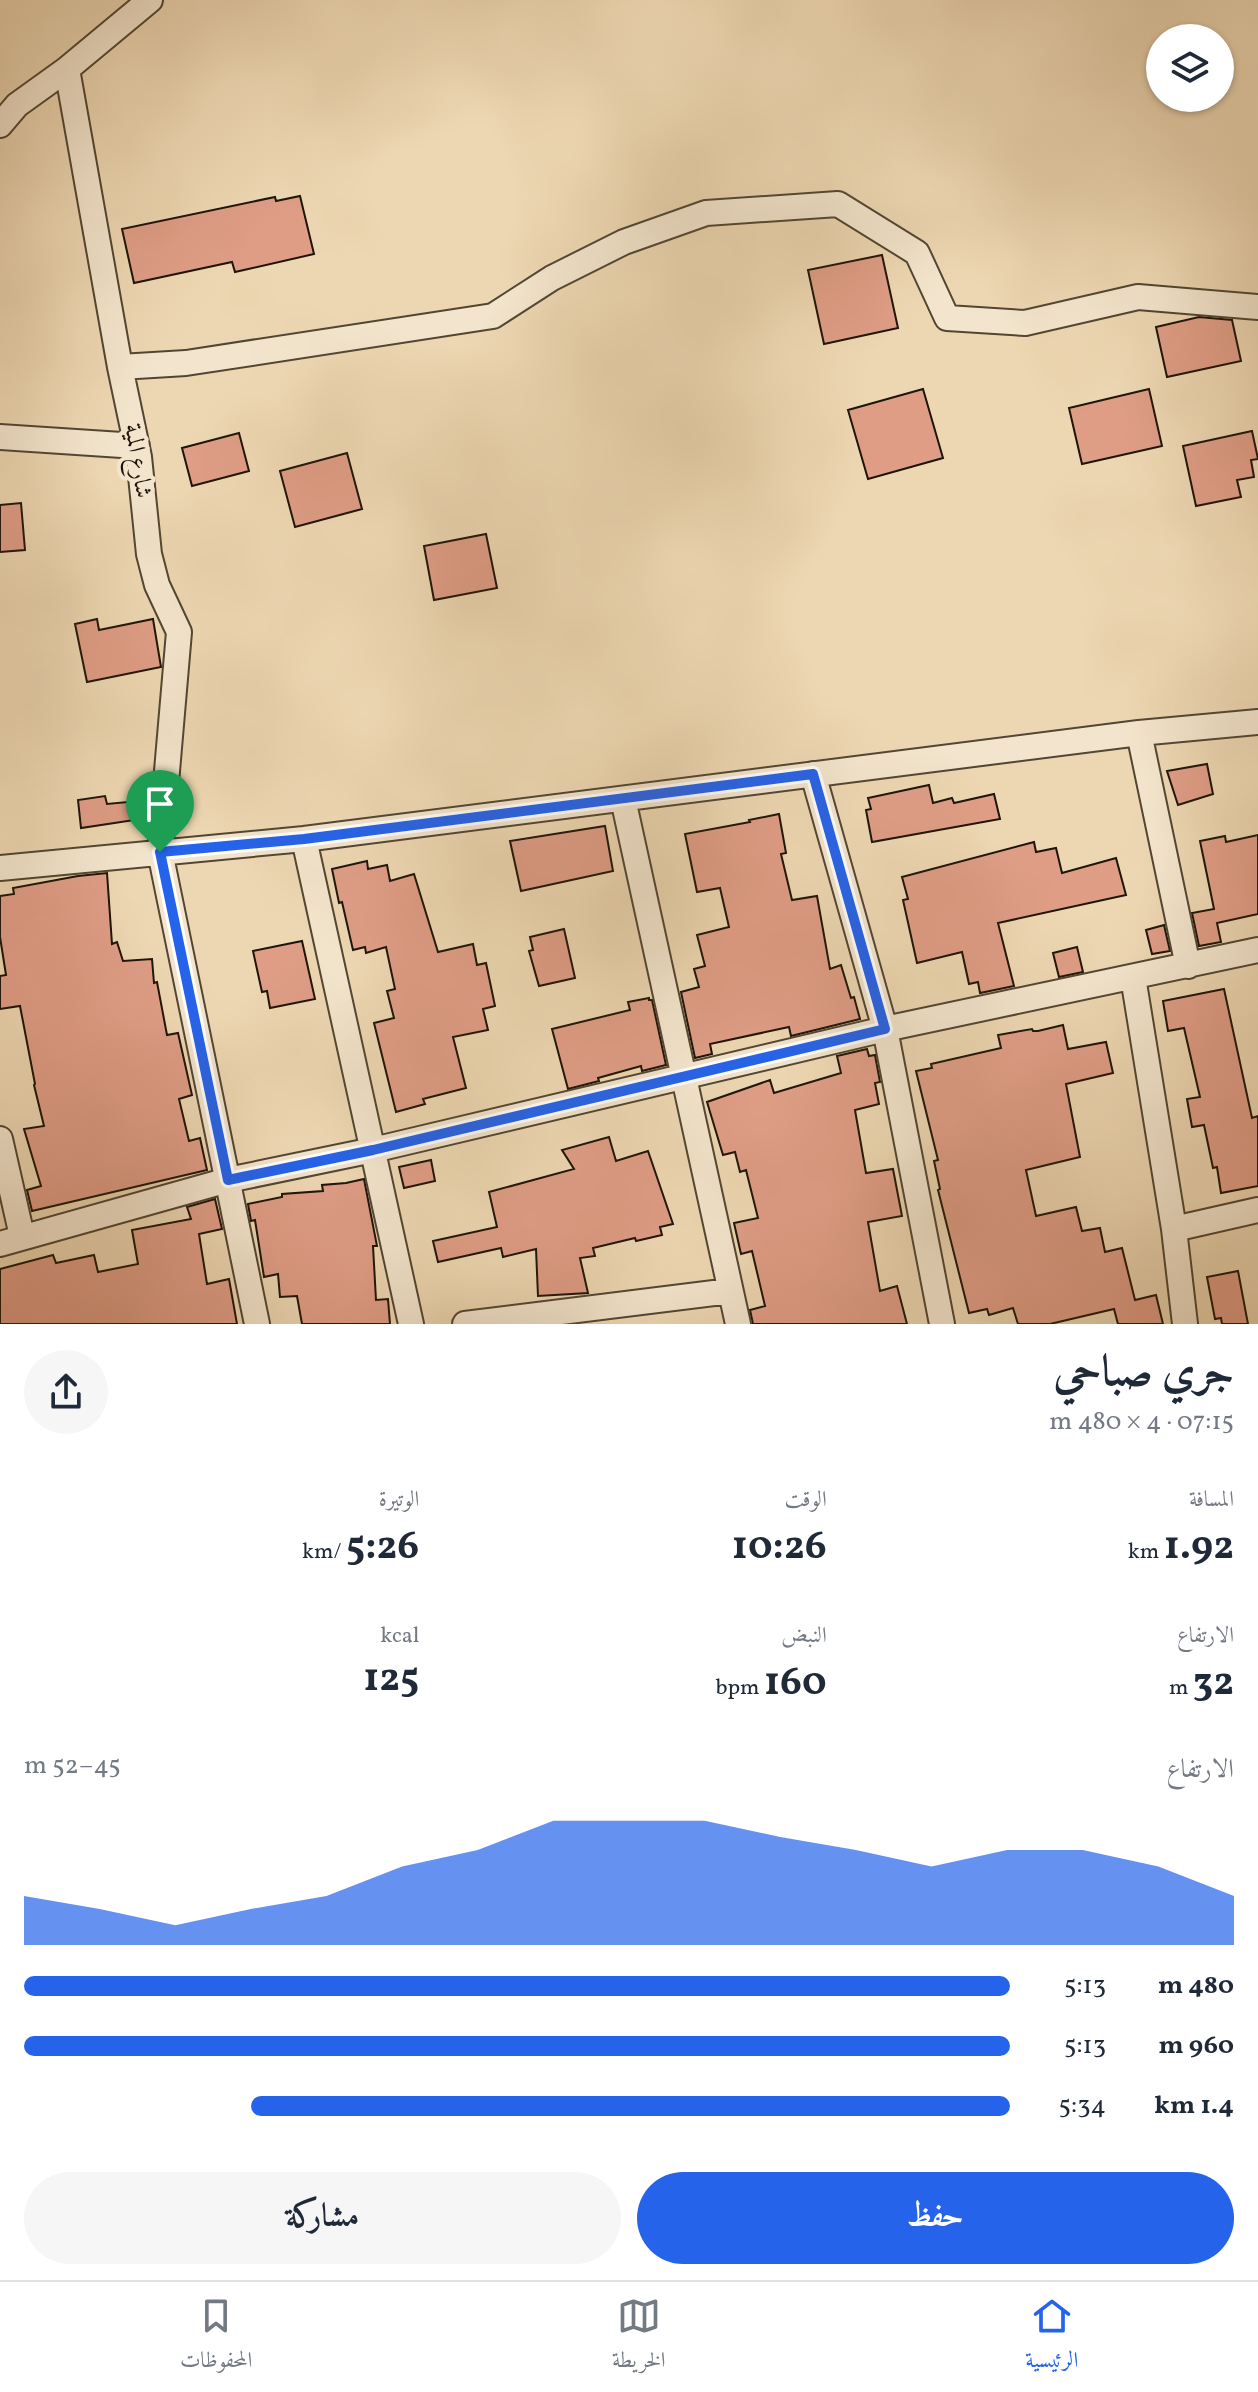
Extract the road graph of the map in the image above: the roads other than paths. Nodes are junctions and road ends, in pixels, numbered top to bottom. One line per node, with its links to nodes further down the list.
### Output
1 (150, 0): 2 (street)
2 (67, 69): 3 (street); 5 (street, شارع المية)
3 (0, 125)
4 (1258, 307): 5 (street)
5 (120, 367): 7 (street, شارع المية)
6 (0, 437): 7 (street)
7 (137, 446): 13 (street, شارع المية)
8 (1258, 722): 9 (street)
9 (1139, 733): 10 (street); 16 (street)
10 (813, 774): 11 (street); 18 (street)
11 (623, 799): 12 (street); 19 (street)
12 (304, 839): 13 (street); 21 (street)
13 (160, 852): 14 (street); 22 (street, شارع المية)
14 (0, 868)
15 (1258, 950): 16 (street)
16 (1188, 966): 17 (street)
17 (1133, 977): 18 (street); 24 (street)
18 (885, 1029): 19 (street); 31 (street)
19 (684, 1076): 21 (street); 26 (street)
20 (0, 1139): 25 (street)
21 (373, 1150): 22 (street); 28 (street)
22 (228, 1180): 25 (street); 27 (street, شارع المية)
23 (1258, 1210): 24 (street)
24 (1174, 1229): 32 (street)
25 (11, 1240)
26 (730, 1291): 29 (street); 30 (street)
27 (257, 1324)
28 (411, 1324)
29 (465, 1324)
30 (738, 1324)
31 (942, 1324)
32 (1185, 1324)

